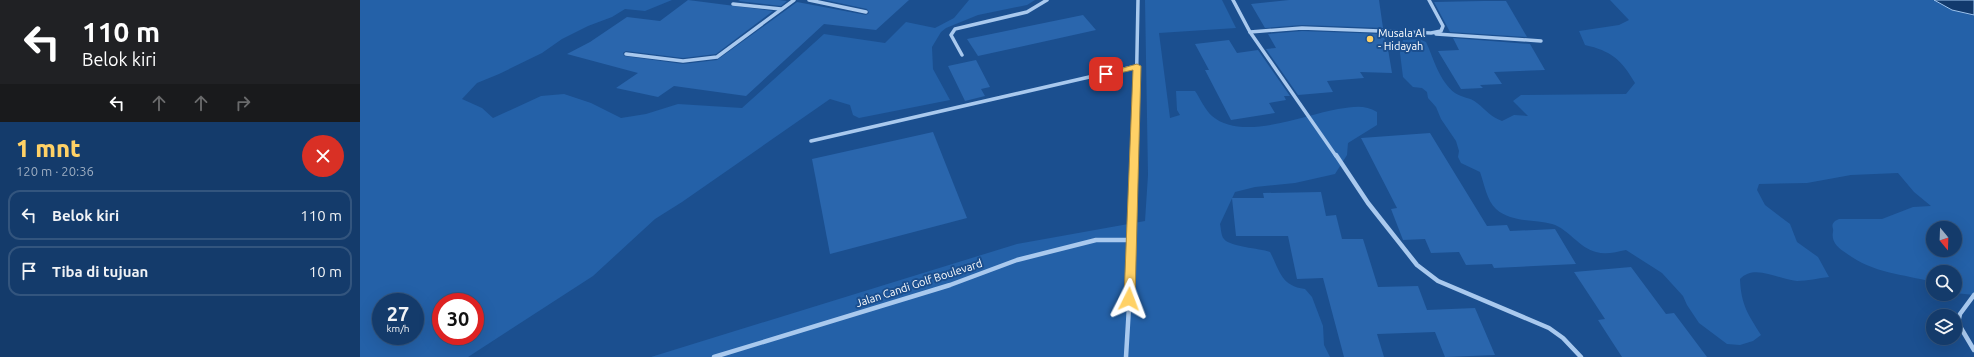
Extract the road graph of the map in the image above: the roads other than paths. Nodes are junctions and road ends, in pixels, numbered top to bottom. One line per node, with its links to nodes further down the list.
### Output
1 (794, 0): 8 (street)
2 (809, 0): 9 (street)
3 (1047, 0): 14 (street)
4 (1138, 0): 15 (street)
5 (1233, 0): 10 (street)
6 (1429, 0): 11 (street)
7 (733, 4): 8 (street)
8 (781, 9): 13 (street)
9 (866, 12)
10 (1250, 32): 11 (street); 22 (street)
11 (1431, 34): 12 (street)
12 (1541, 40)
13 (626, 54)
14 (962, 55)
15 (1137, 66): 16 (street); 17 (street)
16 (811, 141)
17 (1132, 240): 20 (street, Jalan Candi Golf Boulevard); 21 (street)
18 (1974, 295): 19 (street)
19 (1974, 350)
20 (714, 357)
21 (1126, 357)
22 (1581, 357)

